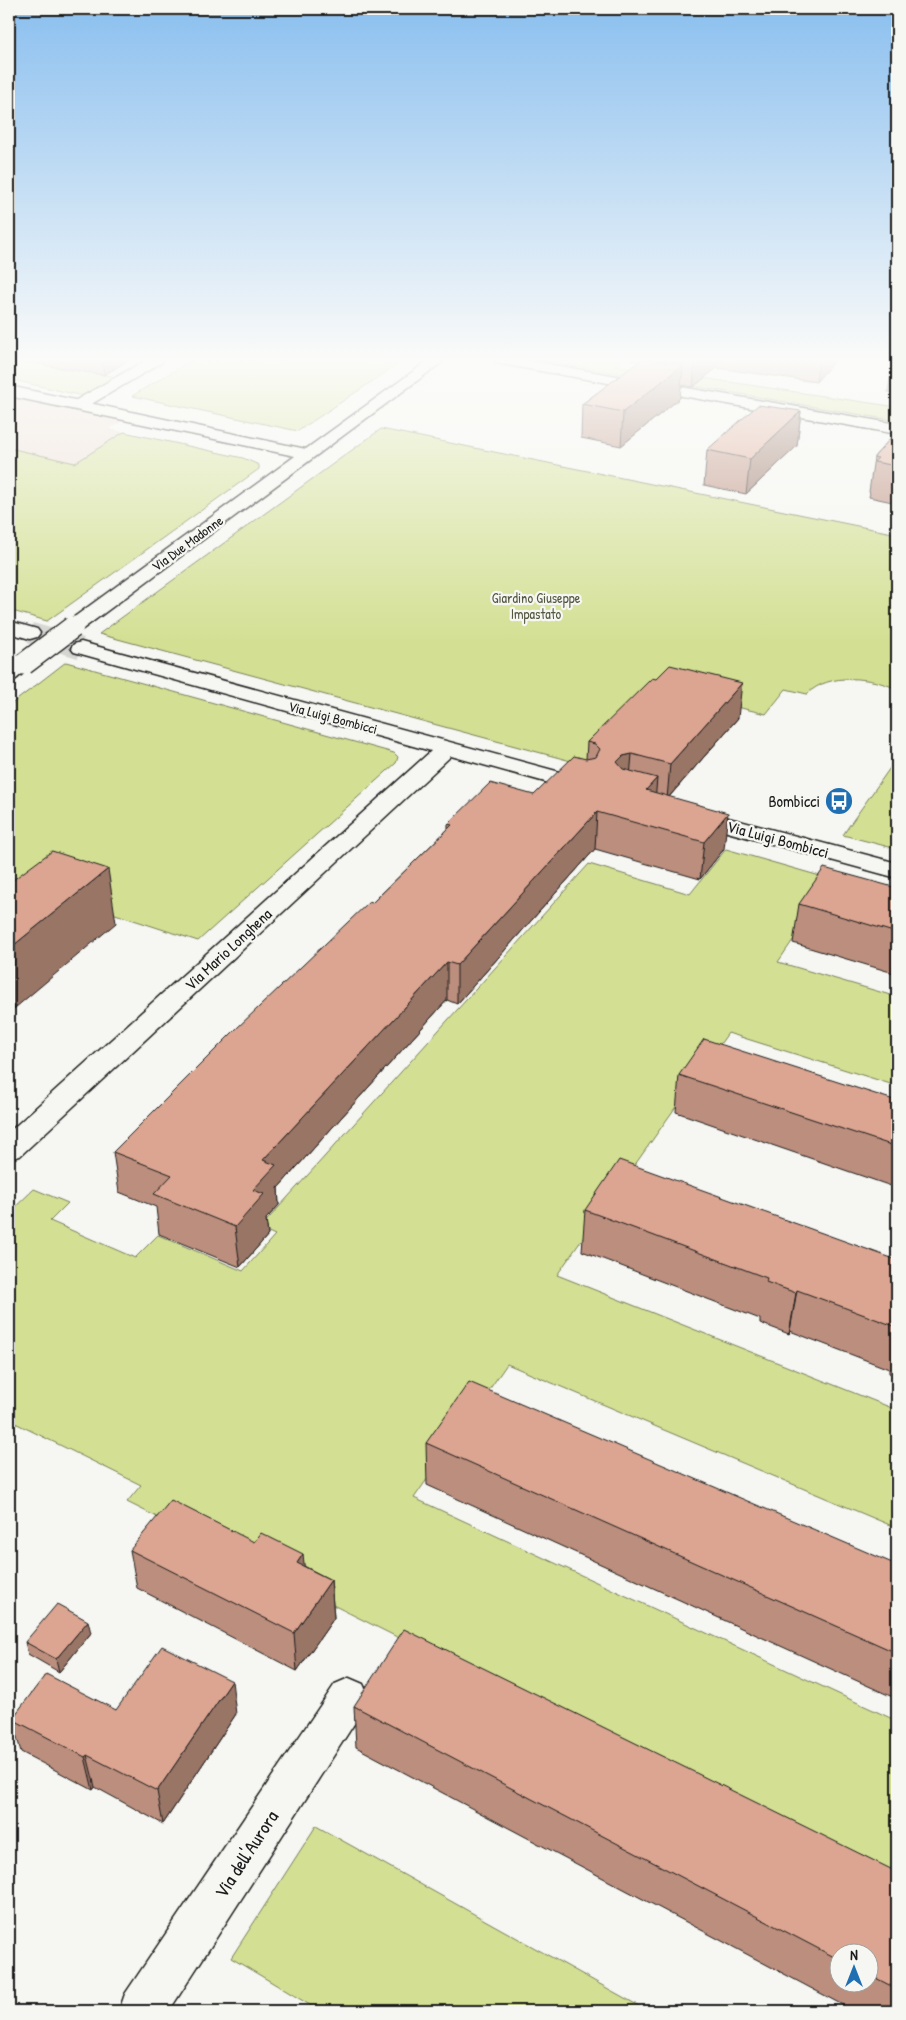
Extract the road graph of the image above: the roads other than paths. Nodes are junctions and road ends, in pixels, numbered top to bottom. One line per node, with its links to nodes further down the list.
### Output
1 (308, 454): 5 (street, Via Due Madonne, bridge)
2 (9, 628): 3 (street)
3 (30, 633)
4 (81, 648): 6 (street, Via Luigi Bombicci)
5 (16, 669)
6 (447, 748): 7 (street, Via Luigi Bombicci); 10 (street, Via Mario Longhena)
7 (585, 786)
8 (673, 810): 9 (street, Via Luigi Bombicci)
9 (897, 872)
10 (9, 1150)
11 (350, 1696): 12 (street, Via dell'Aurora)
12 (142, 2011)

